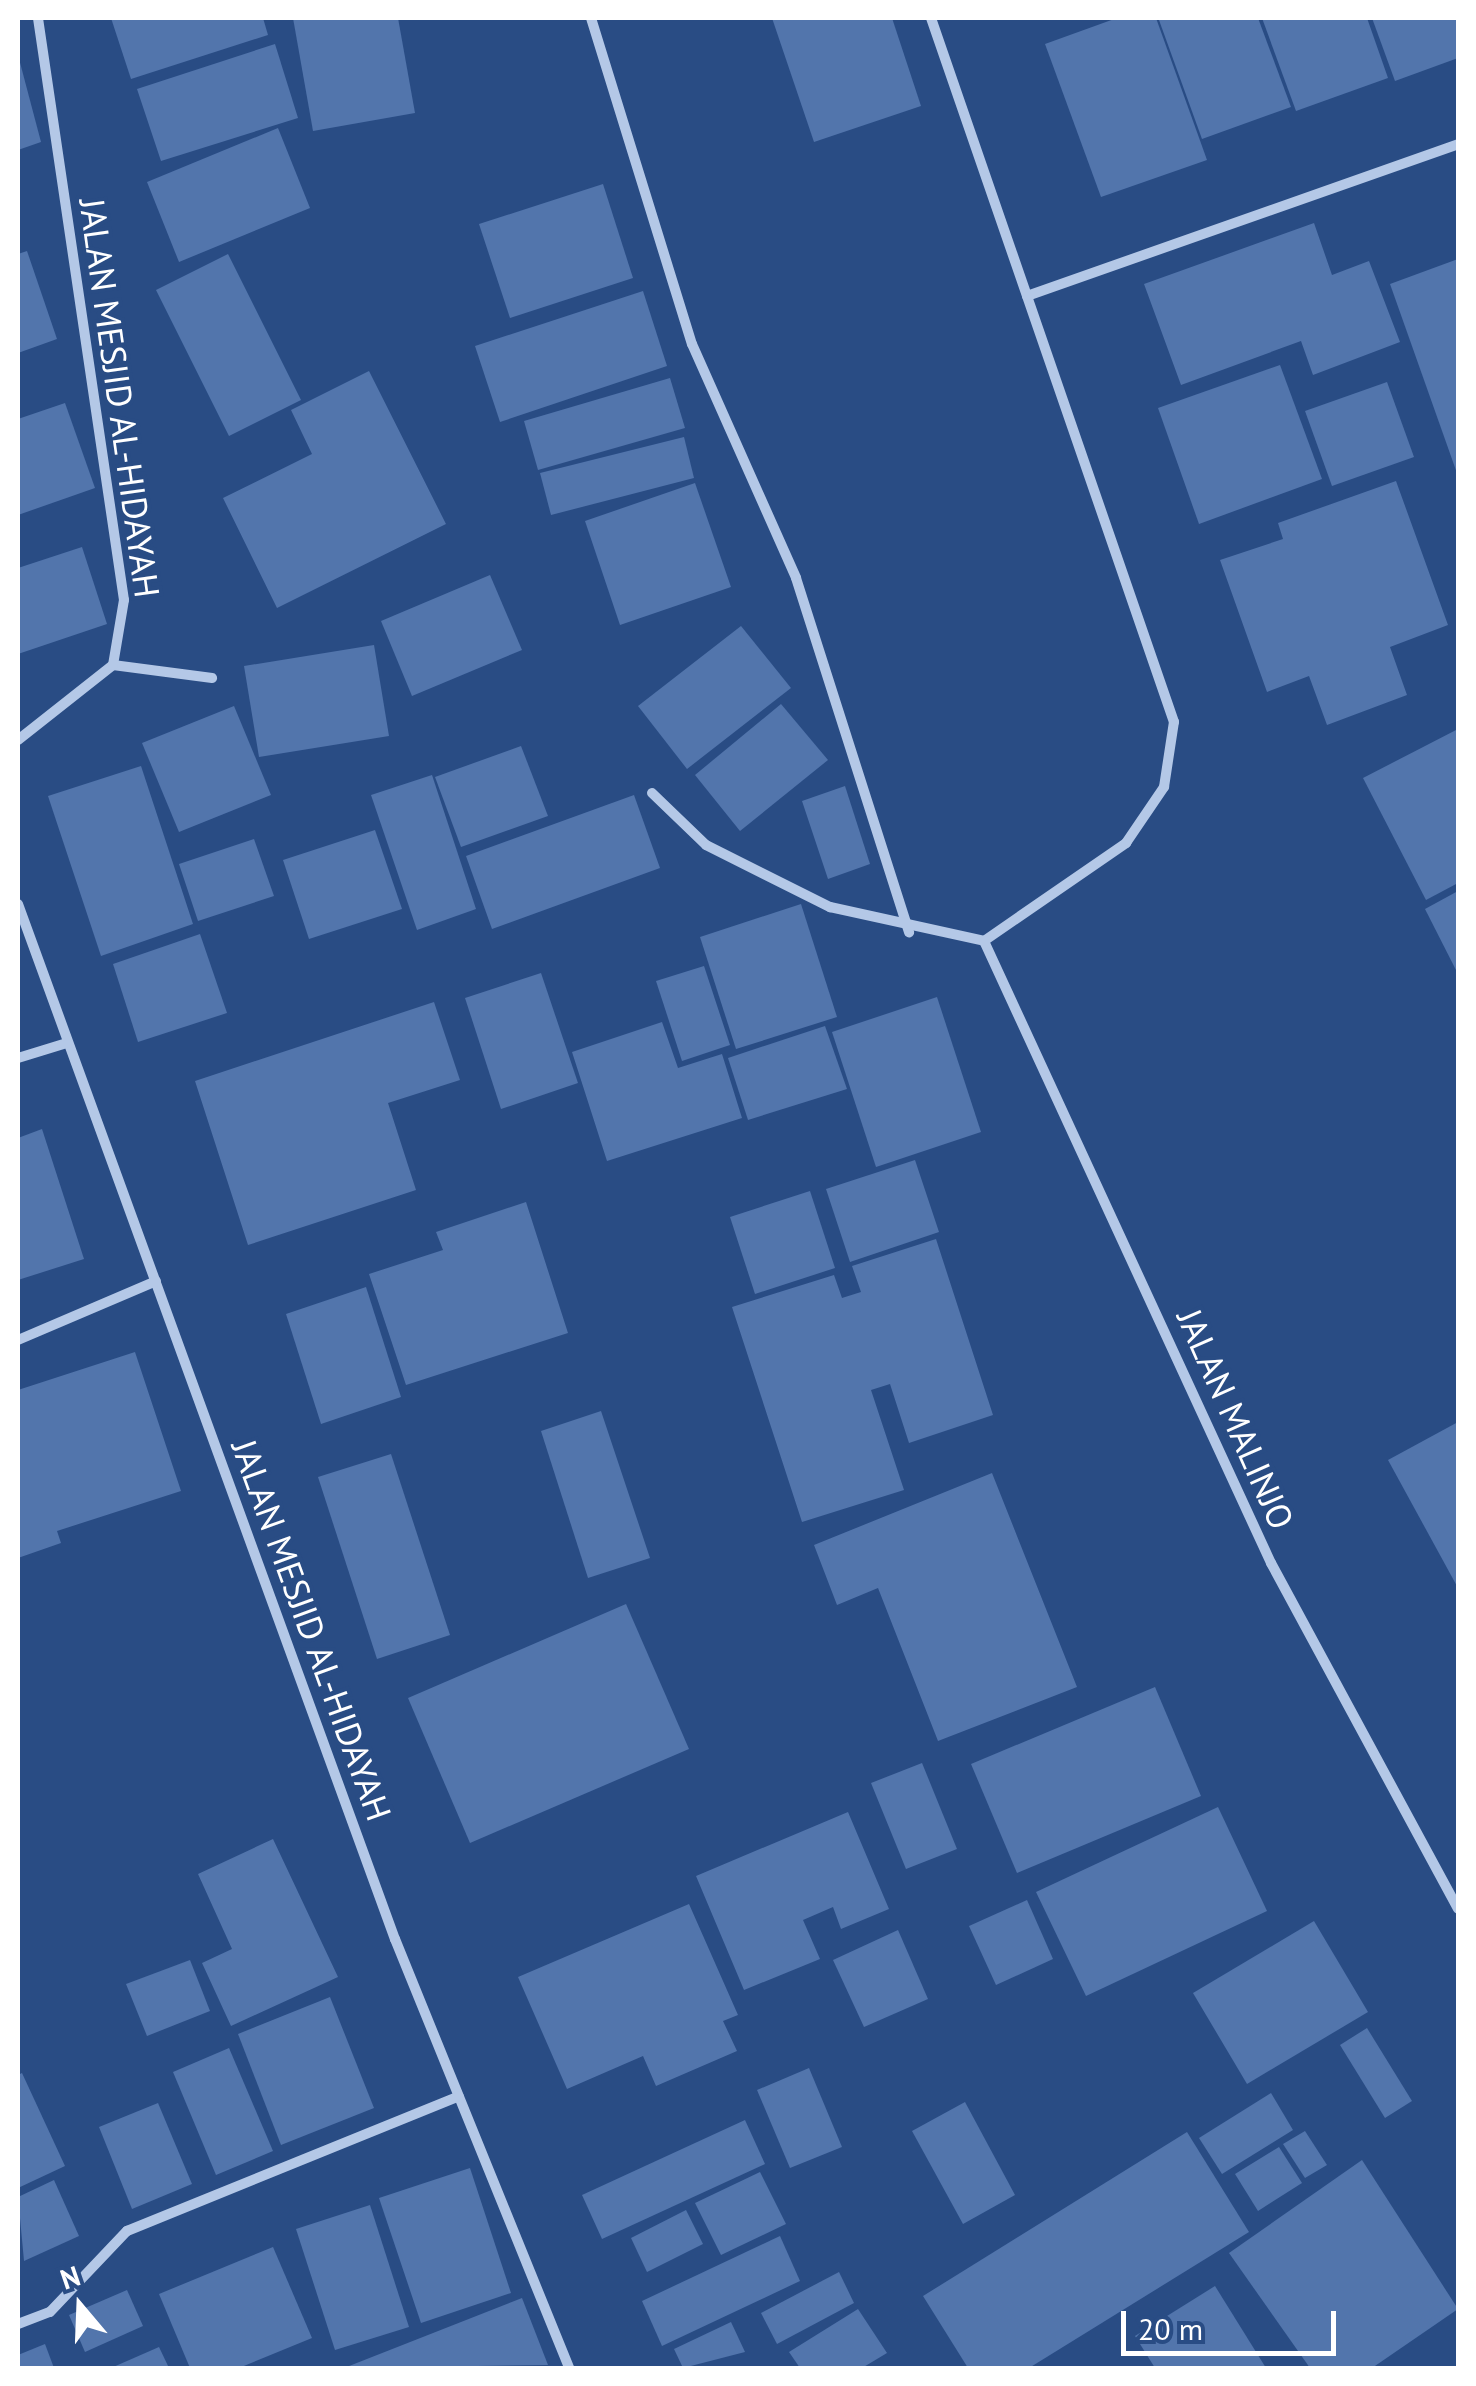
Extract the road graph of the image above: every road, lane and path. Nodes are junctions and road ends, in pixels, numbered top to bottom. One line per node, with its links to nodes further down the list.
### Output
1 (38, 18): 6 (street, JALAN MESJID AL-HIDAYAH)
2 (591, 18): 11 (street)
3 (930, 18): 5 (street)
4 (1458, 144): 5 (street)
5 (1027, 296): 12 (street)
6 (113, 665): 7 (street); 8 (street)
7 (212, 678)
8 (18, 740)
9 (652, 792): 11 (street)
10 (18, 904): 13 (street, JALAN MESJID AL-HIDAYAH)
11 (908, 932): 12 (street)
12 (984, 941): 17 (street, JALAN MALINJO)
13 (66, 1043): 14 (street); 15 (street, JALAN MESJID AL-HIDAYAH)
14 (18, 1058)
15 (156, 1282): 16 (street); 18 (street, JALAN MESJID AL-HIDAYAH)
16 (18, 1340)
17 (1458, 1910)
18 (459, 2096): 19 (street); 20 (street, JALAN MESJID AL-HIDAYAH)
19 (18, 2324)
20 (569, 2368)

